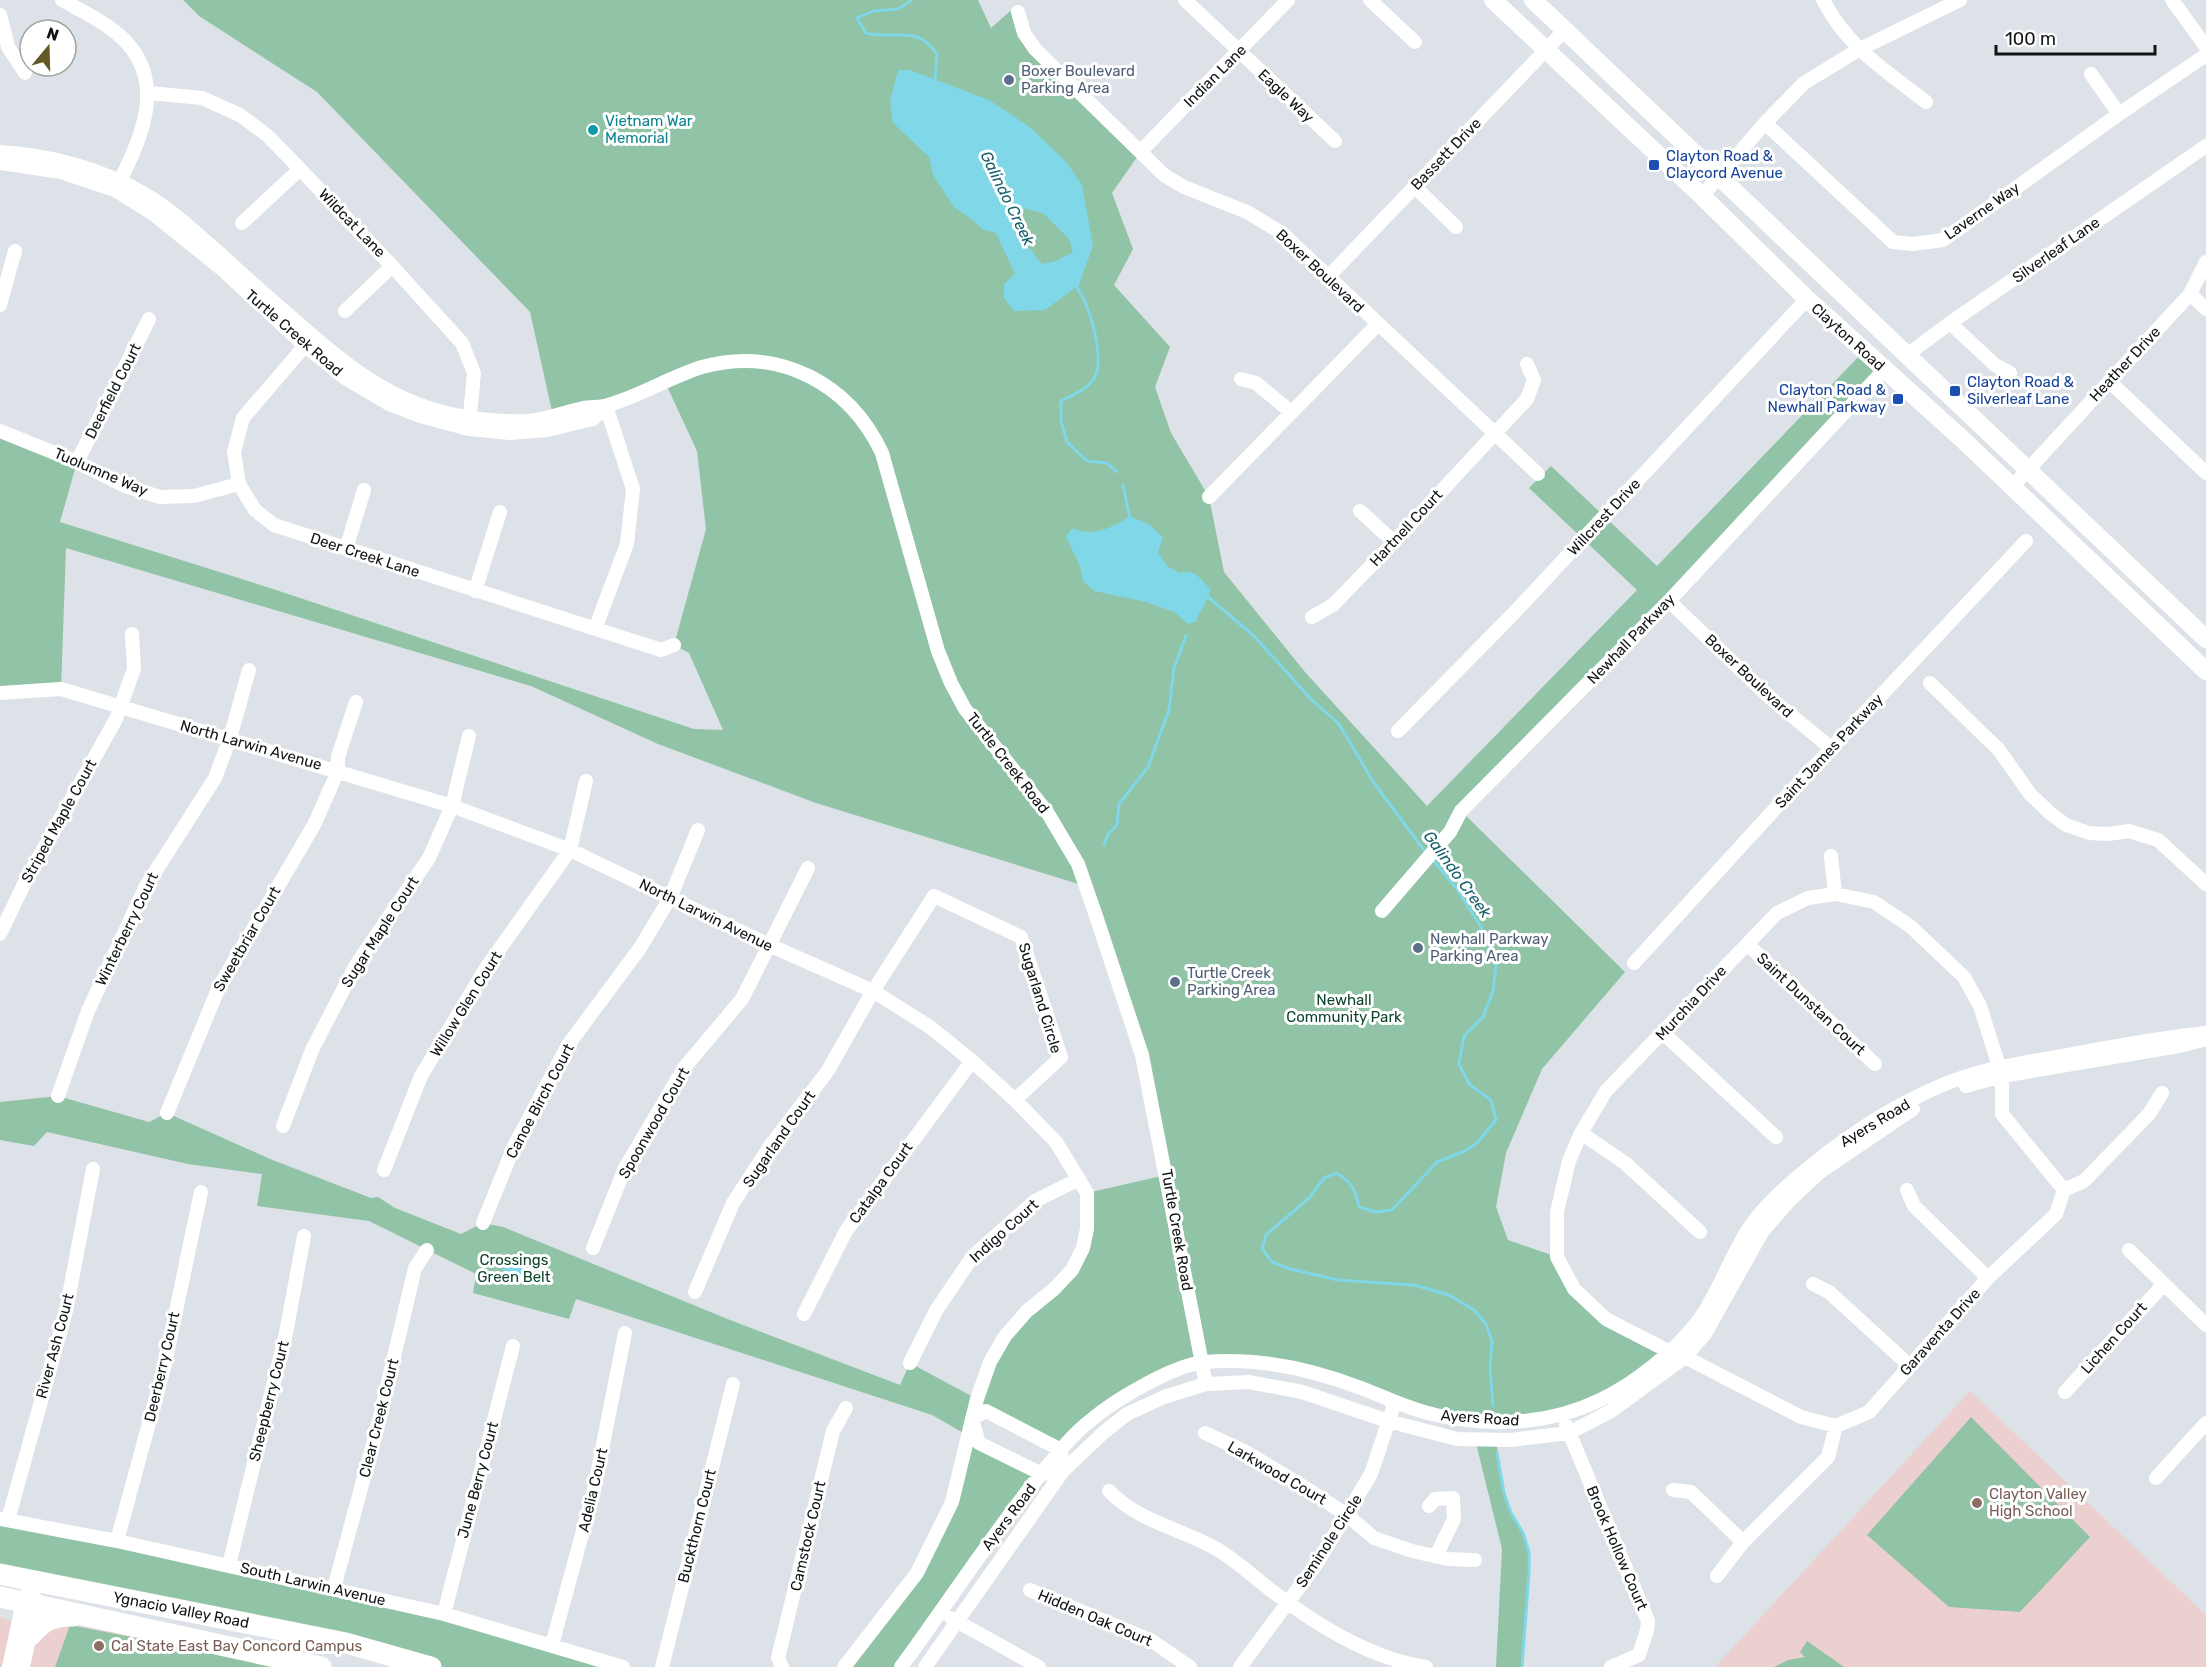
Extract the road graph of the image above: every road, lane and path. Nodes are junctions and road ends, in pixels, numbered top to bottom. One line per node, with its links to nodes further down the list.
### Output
1 (2, 0): 12 (street)
2 (62, 0): 22 (street)
3 (1185, 0): 18 (street, Eagle Way)
4 (1288, 0): 18 (street, Indian Lane)
5 (1370, 0): 14 (street)
6 (1493, 0): 16 (main road, Clayton Road)
7 (1533, 0): 13 (main road, Clayton Road)
8 (1823, 0): 17 (street)
9 (1960, 0): 17 (street)
10 (2172, 0): 15 (street)
11 (1018, 12): 28 (street, Boxer Boulevard)
12 (0, 13): 20 (street)
13 (1565, 30): 16 (street, Bassett Drive); 32 (main road, Clayton Road)
14 (1415, 42)
15 (2206, 47)
16 (1546, 50): 34 (street, Bassett Drive); 35 (main road, Clayton Road)
17 (1858, 50): 23 (street); 25 (street)
18 (1240, 51): 26 (street, Eagle Way); 28 (street, Indian Lane)
19 (2206, 55): 24 (street, Laverne Way)
20 (18, 62)
21 (2091, 74): 24 (street)
22 (149, 93): 31 (street, Wildcat Lane); 33 (street)
23 (1926, 102)
24 (2119, 114): 25 (street, Laverne Way)
25 (1765, 123): 32 (street)
26 (1335, 141)
27 (2206, 146): 49 (street, Silverleaf Lane)
28 (1142, 150): 41 (street, Boxer Boulevard)
29 (0, 152): 33 (street, Turtle Creek Road)
30 (0, 163): 33 (street, Turtle Creek Road)
31 (300, 169): 36 (street); 40 (street, Wildcat Lane)
32 (1720, 175): 35 (street); 48 (main road, Clayton Road)
33 (118, 186): 51 (street, Turtle Creek Road)
34 (1415, 187): 37 (street); 41 (street, Bassett Drive)
35 (1702, 196): 43 (main road, Clayton Road)
36 (242, 223)
37 (1456, 227)
38 (15, 251): 44 (street)
39 (2206, 262): 42 (street, Heather Drive)
40 (392, 266): 46 (street); 61 (street, Wildcat Lane)
41 (1327, 278): 50 (street, Boxer Boulevard)
42 (2190, 294): 45 (street); 57 (street, Heather Drive)
43 (1807, 299): 54 (main road, Clayton Road); 90 (street, Willcrest Drive)
44 (0, 305)
45 (2206, 309)
46 (345, 311)
47 (149, 319): 64 (street, Deerfield Court)
48 (1870, 322): 52 (main road, Clayton Road); 54 (main road)
49 (1950, 323): 52 (street, Silverleaf Lane); 55 (street)
50 (1378, 324): 60 (street); 63 (street, Boxer Boulevard)
51 (309, 341): 61 (street, Turtle Creek Road); 68 (street, Deer Creek Lane)
52 (1907, 355): 58 (main road, Clayton Road)
53 (1527, 364): 63 (street, Hartnell Court)
54 (1884, 369): 58 (main road); 69 (main road, Clayton Road); 78 (street, Newhall Parkway)
55 (2010, 373)
56 (1242, 379): 60 (street)
57 (2109, 381): 65 (street, Heather Drive); 66 (street)
58 (1946, 392): 65 (main road, Clayton Road)
59 (606, 406): 61 (street, Turtle Creek Road); 80 (street); 146 (street, Turtle Creek Road)
60 (1291, 412): 71 (street)
61 (469, 423)
62 (0, 431): 64 (street, Tuolumne Way)
63 (1495, 434): 67 (street, Boxer Boulevard); 75 (street, Hartnell Court)
64 (77, 462): 68 (street, Tuolumne Way)
65 (2028, 468): 69 (street, Heather Drive); 82 (main road, Clayton Road)
66 (2206, 473)
67 (1538, 474)
68 (239, 484): 76 (street, Deer Creek Lane)
69 (2012, 487): 85 (main road, Clayton Road)
70 (364, 490): 76 (street)
71 (1209, 497)
72 (1360, 511): 75 (street)
73 (500, 512): 77 (street)
74 (2026, 541): 93 (street, Saint James Parkway)
75 (1394, 542): 79 (street, Hartnell Court)
76 (346, 549): 77 (street, Deer Creek Lane)
77 (475, 591): 80 (street, Deer Creek Lane)
78 (1669, 601): 93 (street, Boxer Boulevard); 105 (street, Newhall Parkway)
79 (1312, 617)
80 (596, 629): 83 (street, Deer Creek Lane)
81 (132, 634): 89 (street, Striped Maple Court)
82 (2206, 639)
83 (674, 645)
84 (249, 670): 92 (street, Winterberry Court)
85 (2206, 671)
86 (1930, 683): 101 (street)
87 (0, 693): 89 (street, North Larwin Avenue)
88 (356, 702): 94 (street, Sweetbriar Court)
89 (121, 708): 92 (street, North Larwin Avenue); 106 (street, Striped Maple Court)
90 (1398, 731)
91 (469, 736): 96 (street, Sugar Maple Court)
92 (230, 738): 94 (street, North Larwin Avenue); 118 (street, Winterberry Court)
93 (1832, 749): 109 (street, Saint James Parkway)
94 (338, 771): 96 (street, North Larwin Avenue); 120 (street, Sweetbriar Court)
95 (586, 781): 98 (street)
96 (452, 806): 98 (street, North Larwin Avenue); 121 (street, Sugar Maple Court)
97 (698, 830): 104 (street, Canoe Birch Court)
98 (570, 850): 104 (street, North Larwin Avenue); 125 (street, Willow Glen Court)
99 (1831, 856): 102 (street)
100 (808, 868): 108 (street, Spoonwood Court)
101 (2206, 884)
102 (1835, 894): 107 (street, Murchia Drive); 116 (street, Murchia Drive)
103 (934, 896): 110 (street, Sugarland Court); 119 (street, Sugarland Circle)
104 (670, 898): 108 (street, North Larwin Avenue); 130 (street, Canoe Birch Court)
105 (1382, 911)
106 (0, 934)
107 (1747, 944): 111 (street, Murchia Drive); 115 (street, Saint Dunstan Court)
108 (769, 945): 110 (street, North Larwin Avenue); 133 (street, Spoonwood Court)
109 (1635, 963)
110 (873, 991): 114 (street, North Larwin Avenue); 139 (street, Sugarland Court)
111 (1663, 1033): 122 (street, Murchia Drive); 123 (street)
112 (2206, 1033): 116 (street, Ayers Road)
113 (2206, 1039): 116 (street, Ayers Road)
114 (972, 1061): 119 (street, North Larwin Avenue); 140 (street, Catalpa Court)
115 (1875, 1064)
116 (2000, 1071): 128 (street); 144 (street, Ayers Road); 145 (street, Ayers Road)
117 (2162, 1093): 128 (street)
118 (58, 1096)
119 (1015, 1100): 126 (street, North Larwin Avenue)
120 (167, 1113)
121 (283, 1126)
122 (1581, 1133): 131 (street); 144 (street, Murchia Drive)
123 (1776, 1137)
124 (93, 1169): 169 (street, River Ash Court)
125 (384, 1170)
126 (1078, 1179): 147 (street, Indigo Court); 155 (street, North Larwin Avenue)
127 (1907, 1190): 136 (street)
128 (2064, 1190): 136 (street, Garaventa Drive)
129 (201, 1192): 170 (street, Deerberry Court)
130 (483, 1223)
131 (1700, 1232)
132 (304, 1236): 174 (street, Sheepberry Court)
133 (593, 1248)
134 (427, 1250): 178 (street, Clear Creek Court)
135 (2129, 1251): 138 (street)
136 (1988, 1278): 148 (street, Garaventa Drive)
137 (1813, 1284): 148 (street)
138 (2164, 1284): 141 (street); 151 (street, Lichen Court)
139 (695, 1292)
140 (804, 1314)
141 (2206, 1325)
142 (626, 1333): 188 (street, Adelia Court)
143 (513, 1346): 184 (street, June Berry Court)
144 (1670, 1352): 145 (street); 154 (street, Ayers Road)
145 (1685, 1357): 158 (street); 160 (street, Ayers Road)
146 (1201, 1362): 150 (street, Turtle Creek Road); 152 (street, Ayers Road); 161 (street, Ayers Road)
147 (910, 1363)
148 (1910, 1366): 158 (street, Garaventa Drive)
149 (733, 1384): 194 (street, Buckthorn Court)
150 (1206, 1384): 156 (street, Ayers Road); 162 (street, Ayers Road)
151 (2065, 1392)
152 (1395, 1402): 154 (street, Ayers Road); 156 (street, Seminole Circle)
153 (846, 1408): 195 (street, Camstock Court)
154 (1561, 1415): 160 (street, Brook Hollow Court)
155 (972, 1419): 161 (street); 163 (street); 196 (street)
156 (1388, 1421): 160 (street, Ayers Road); 168 (street, Seminole Circle)
157 (2206, 1424): 164 (street)
158 (1836, 1426): 171 (street)
159 (1205, 1433): 168 (street, Larkwood Court)
160 (1569, 1433): 203 (street, Brook Hollow Court)
161 (1061, 1450): 162 (street); 163 (street, Ayers Road)
162 (1063, 1471): 163 (street); 186 (street, Ayers Road)
163 (1042, 1473): 183 (street, Ayers Road)
164 (2156, 1478)
165 (1673, 1490): 171 (street)
166 (1109, 1491): 182 (street)
167 (1429, 1506): 172 (street)
168 (1347, 1515): 172 (street, Larkwood Court); 182 (street, Seminole Circle)
169 (4, 1519): 170 (street, South Larwin Avenue)
170 (117, 1541): 174 (street, South Larwin Avenue)
171 (1743, 1542): 176 (street)
172 (1436, 1556): 173 (street, Larkwood Court)
173 (1475, 1560)
174 (229, 1565): 178 (street, South Larwin Avenue)
175 (0, 1574): 177 (highway, Ygnacio Valley Road)
176 (1717, 1576)
177 (32, 1581): 181 (street); 192 (highway, Ygnacio Valley Road)
178 (334, 1588): 184 (street, South Larwin Avenue)
179 (1030, 1590): 200 (street, Hidden Oak Court)
180 (0, 1597): 181 (highway, Ygnacio Valley Road)
181 (29, 1603): 185 (highway, Ygnacio Valley Road); 187 (street); 189 (street)
182 (1288, 1604): 201 (street, Seminole Circle); 202 (street)
183 (941, 1612): 186 (street); 197 (street, Ayers Road)
184 (444, 1614): 188 (street, South Larwin Avenue)
185 (89, 1616): 187 (highway); 191 (highway, Ygnacio Valley Road)
186 (958, 1623): 198 (street, Ayers Road); 199 (street)
187 (30, 1636): 190 (street)
188 (552, 1645): 193 (street, South Larwin Avenue)
189 (9, 1667)
190 (23, 1667)
191 (321, 1667)
192 (431, 1667)
193 (623, 1667)
194 (662, 1667)
195 (782, 1667)
196 (844, 1667)
197 (901, 1667)
198 (925, 1667)
199 (1038, 1667)
200 (1190, 1667)
201 (1240, 1667)
202 (1426, 1667)
203 (1611, 1667)

